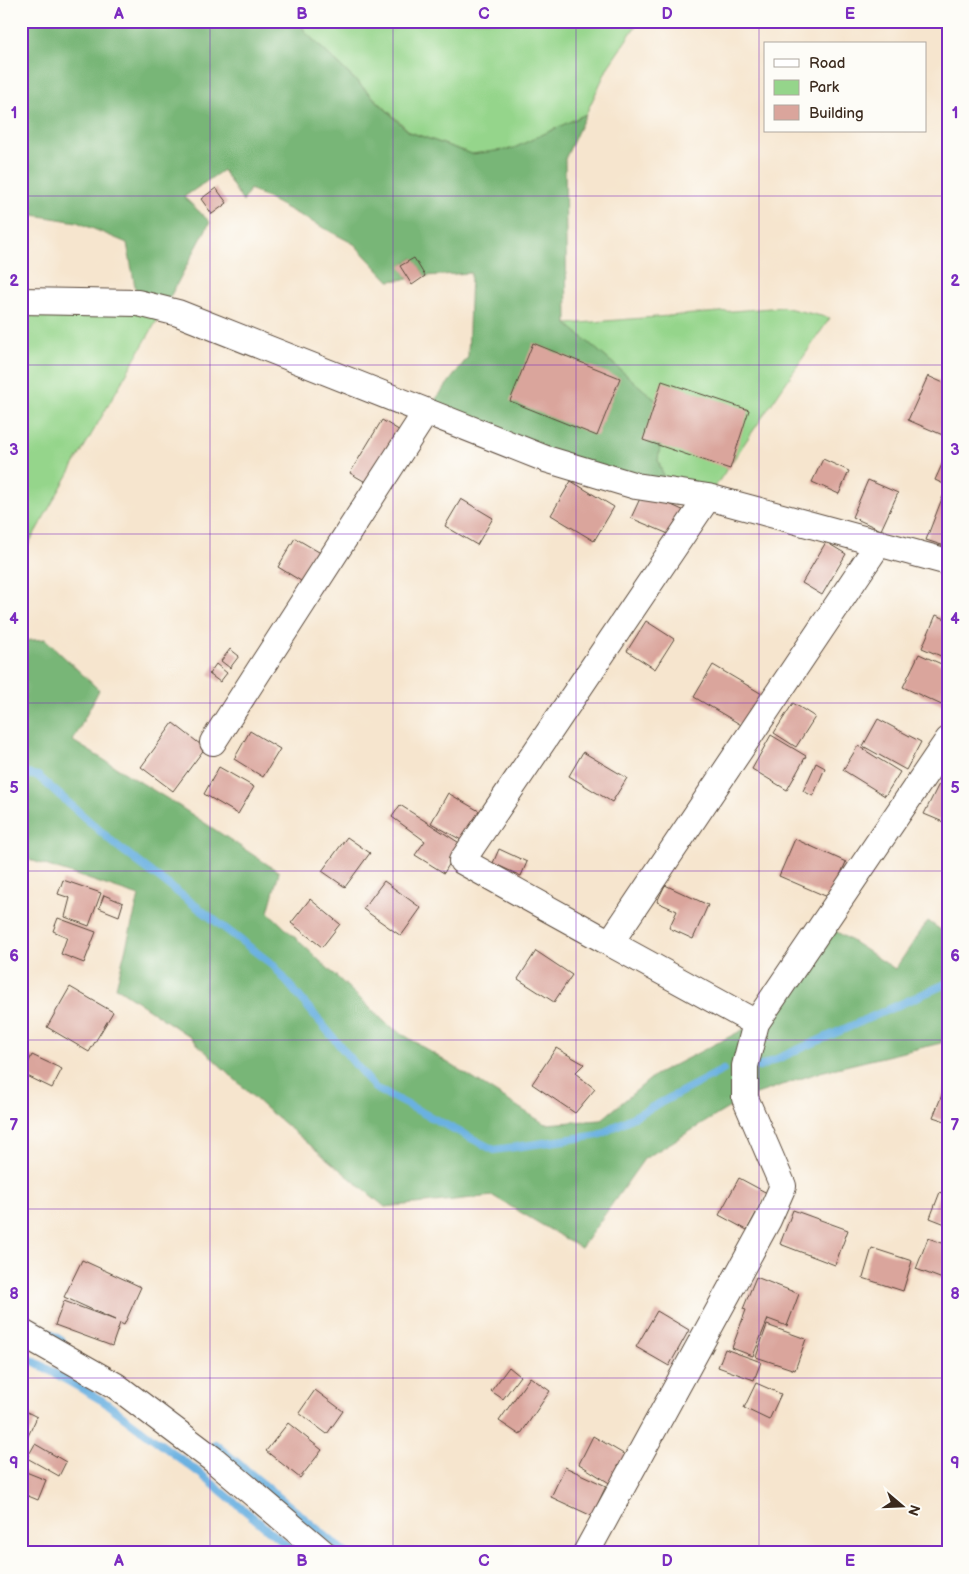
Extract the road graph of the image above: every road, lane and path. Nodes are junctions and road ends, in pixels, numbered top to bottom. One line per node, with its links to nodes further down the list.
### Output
1 (21, 301): 2 (street)
2 (426, 412): 3 (street); 7 (street)
3 (708, 496): 4 (street); 8 (street)
4 (879, 543): 5 (street); 8 (street)
5 (948, 562)
6 (948, 740): 9 (street)
7 (213, 742)
8 (610, 943): 9 (street)
9 (756, 1023): 12 (street)
10 (21, 1332): 11 (street)
11 (323, 1553)
12 (586, 1553)

